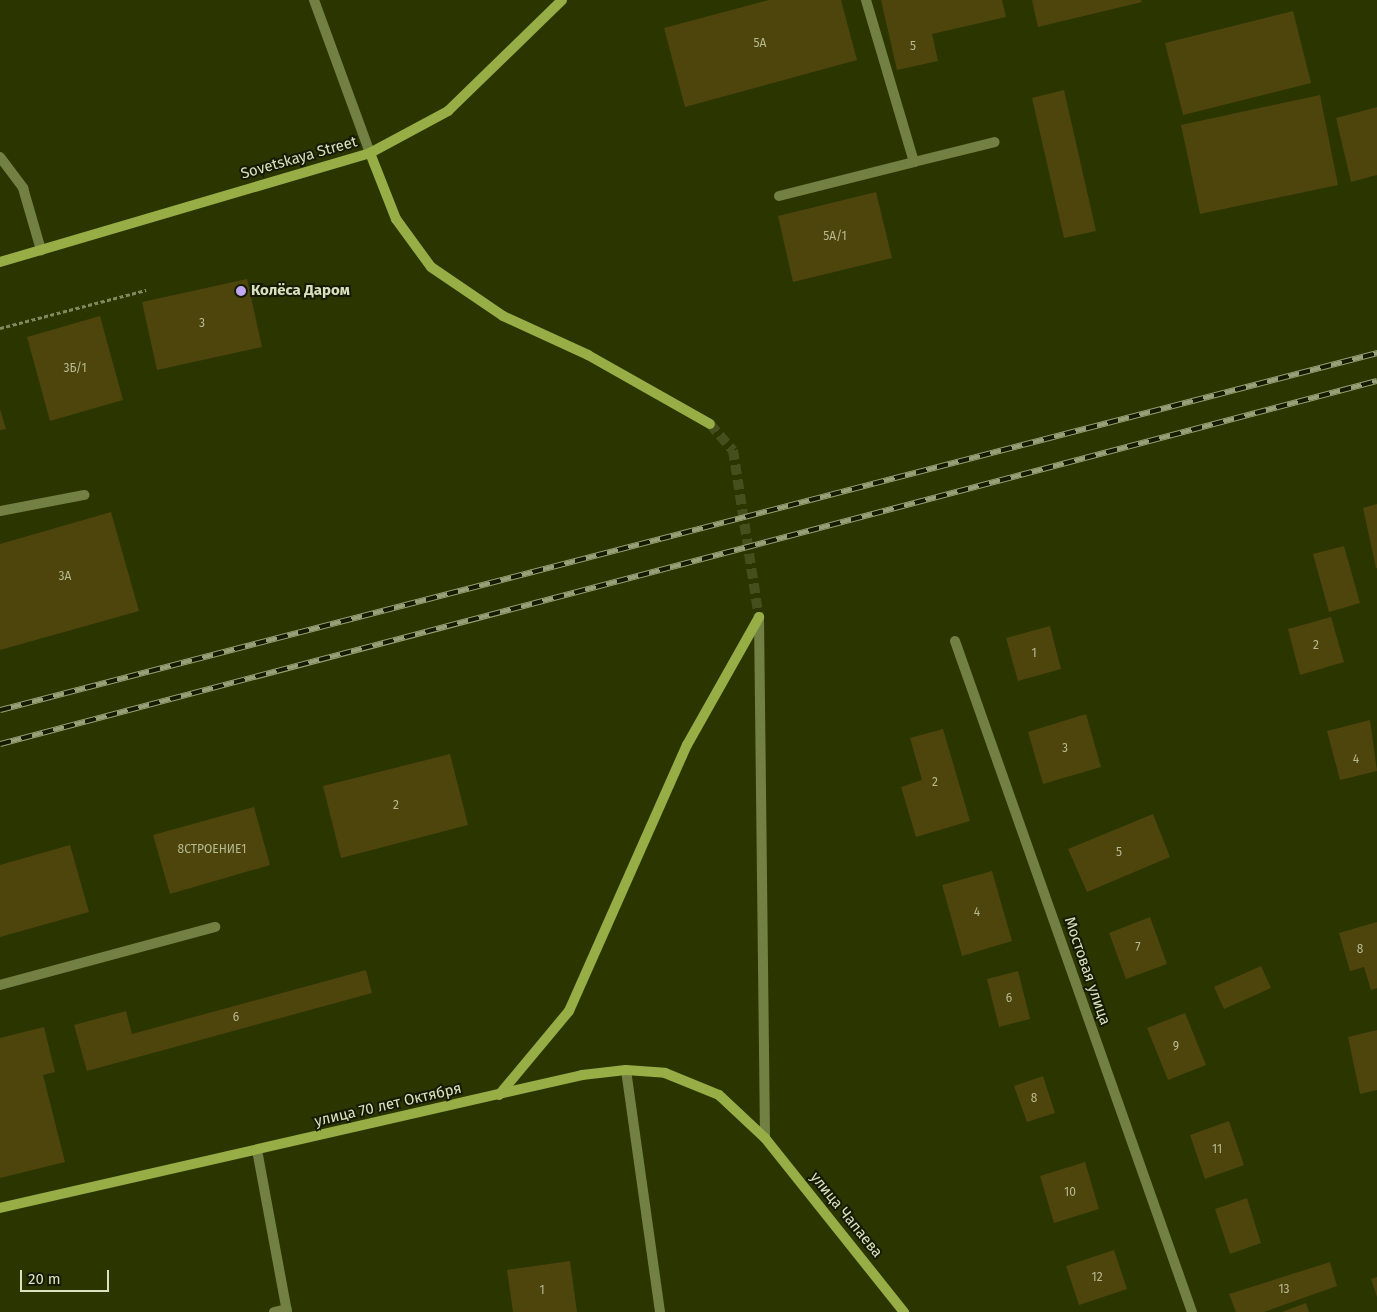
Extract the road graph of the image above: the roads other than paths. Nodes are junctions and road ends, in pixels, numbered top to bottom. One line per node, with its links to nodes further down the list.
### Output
1 (314, 0): 5 (street)
2 (562, 0): 5 (main road, Sovetskaya Street)
3 (866, 0): 7 (street)
4 (996, 142): 7 (street)
5 (370, 153): 9 (main road, Sovetskaya Street); 11 (main road)
6 (0, 157): 9 (street)
7 (914, 162): 8 (street)
8 (779, 196)
9 (41, 250): 10 (main road, Sovetskaya Street)
10 (0, 262)
11 (710, 424)
12 (84, 495): 13 (street)
13 (0, 512)
14 (759, 616): 19 (main road); 20 (street)
15 (955, 641): 27 (street, Мостовая улица)
16 (215, 928): 17 (street)
17 (0, 985)
18 (626, 1070): 19 (main road, улица 70 лет Октября); 20 (main road, улица 70 лет Октября); 25 (street)
19 (499, 1095): 21 (main road, улица 70 лет Октября)
20 (764, 1138): 26 (main road, улица Чапаева)
21 (257, 1150): 22 (main road, улица 70 лет Октября); 23 (street)
22 (0, 1208)
23 (287, 1311): 24 (street)
24 (274, 1312)
25 (660, 1312)
26 (904, 1312)
27 (1192, 1312)

